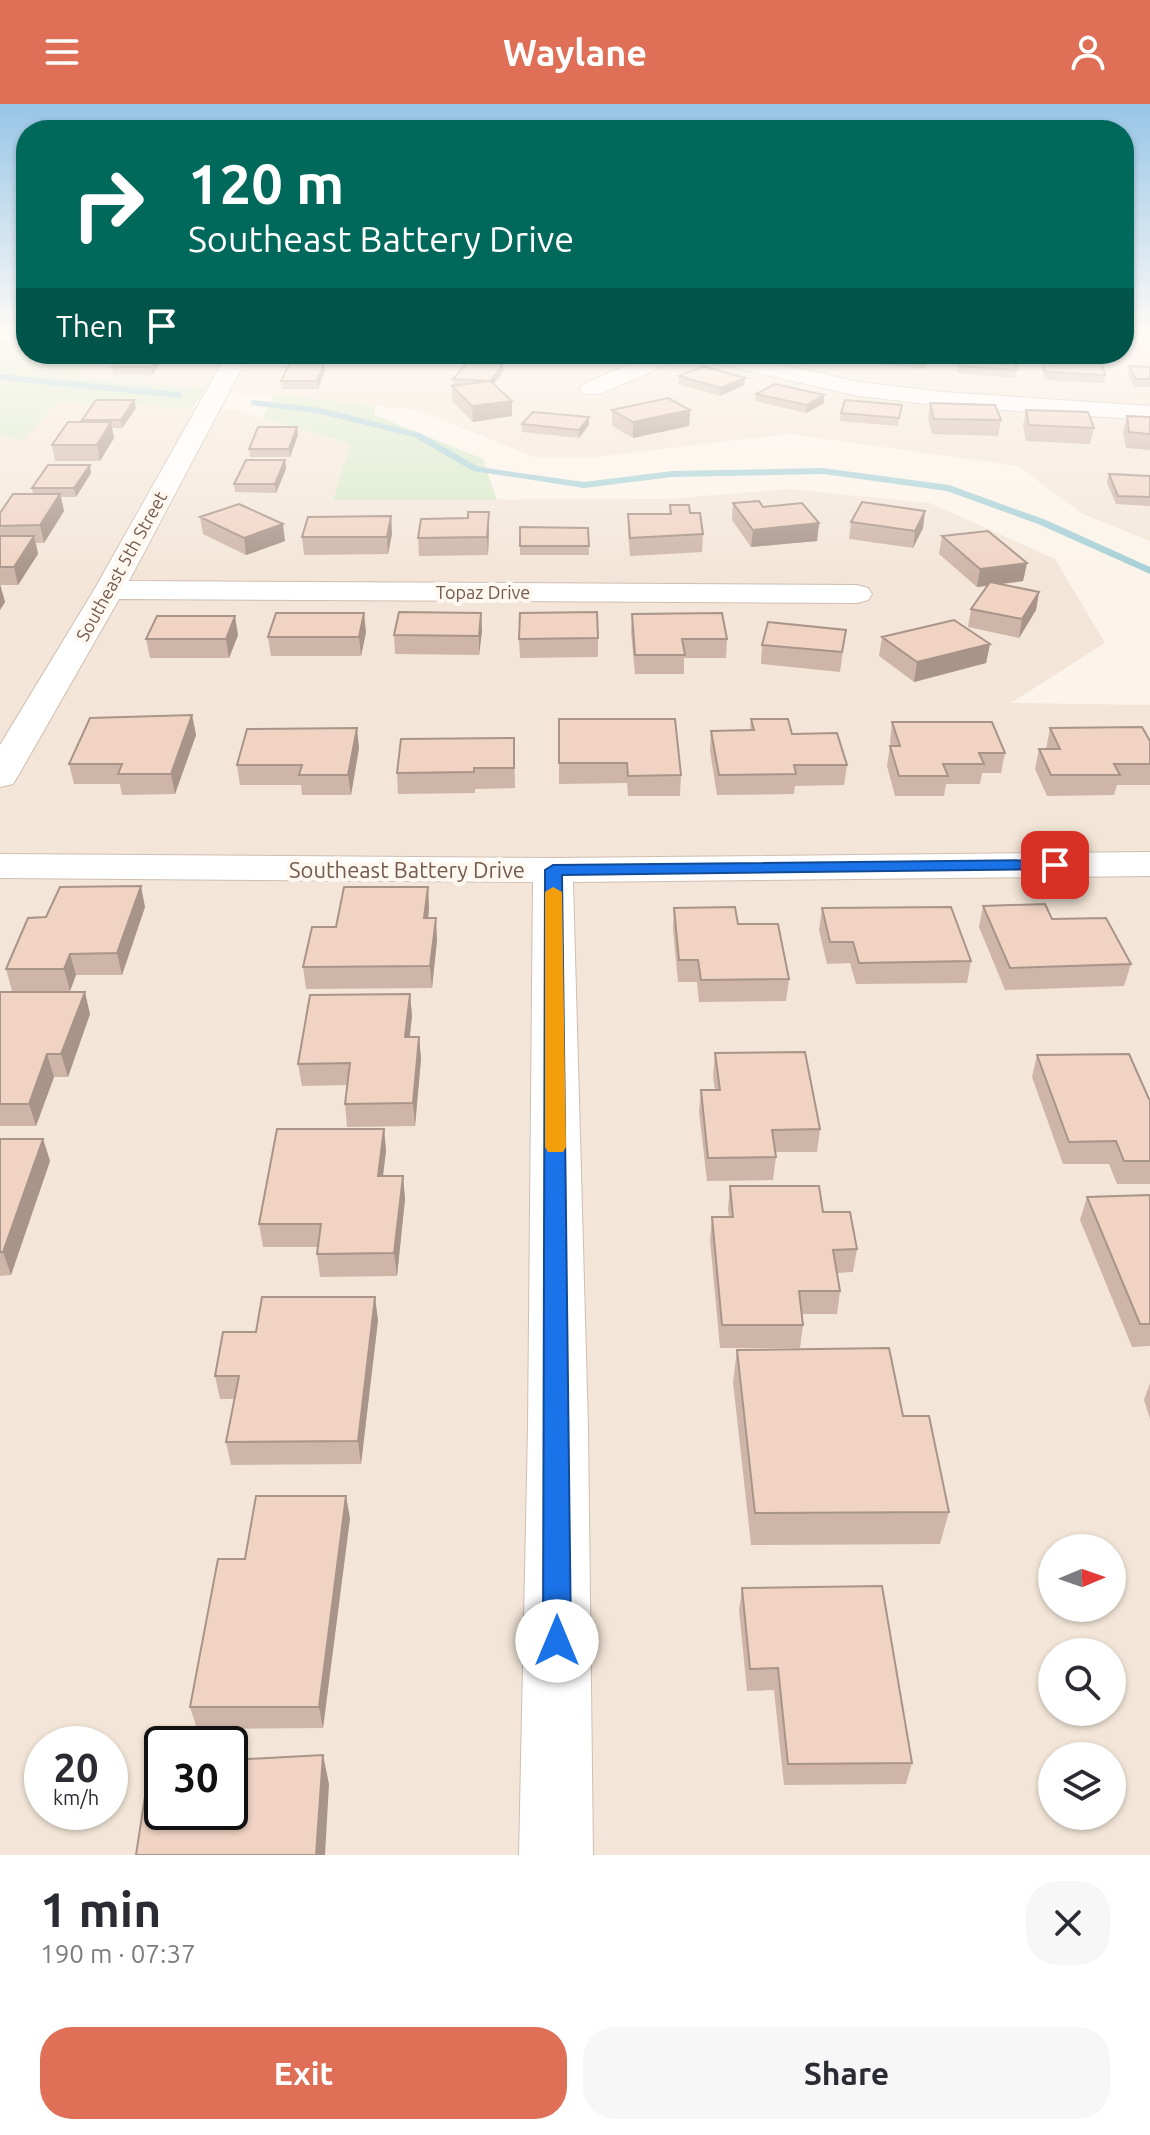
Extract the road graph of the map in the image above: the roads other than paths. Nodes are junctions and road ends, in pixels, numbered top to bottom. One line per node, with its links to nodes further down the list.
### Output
1 (205, 414): 2 (street, Southeast 5th Street)
2 (109, 590): 3 (street, Topaz Drive); 4 (street, Southeast 5th Street)
3 (857, 594)
4 (0, 776)
5 (1150, 864): 7 (street, Southeast Battery Drive)
6 (0, 866): 7 (street, Southeast Battery Drive)
7 (553, 870): 8 (street)
8 (556, 1855)

